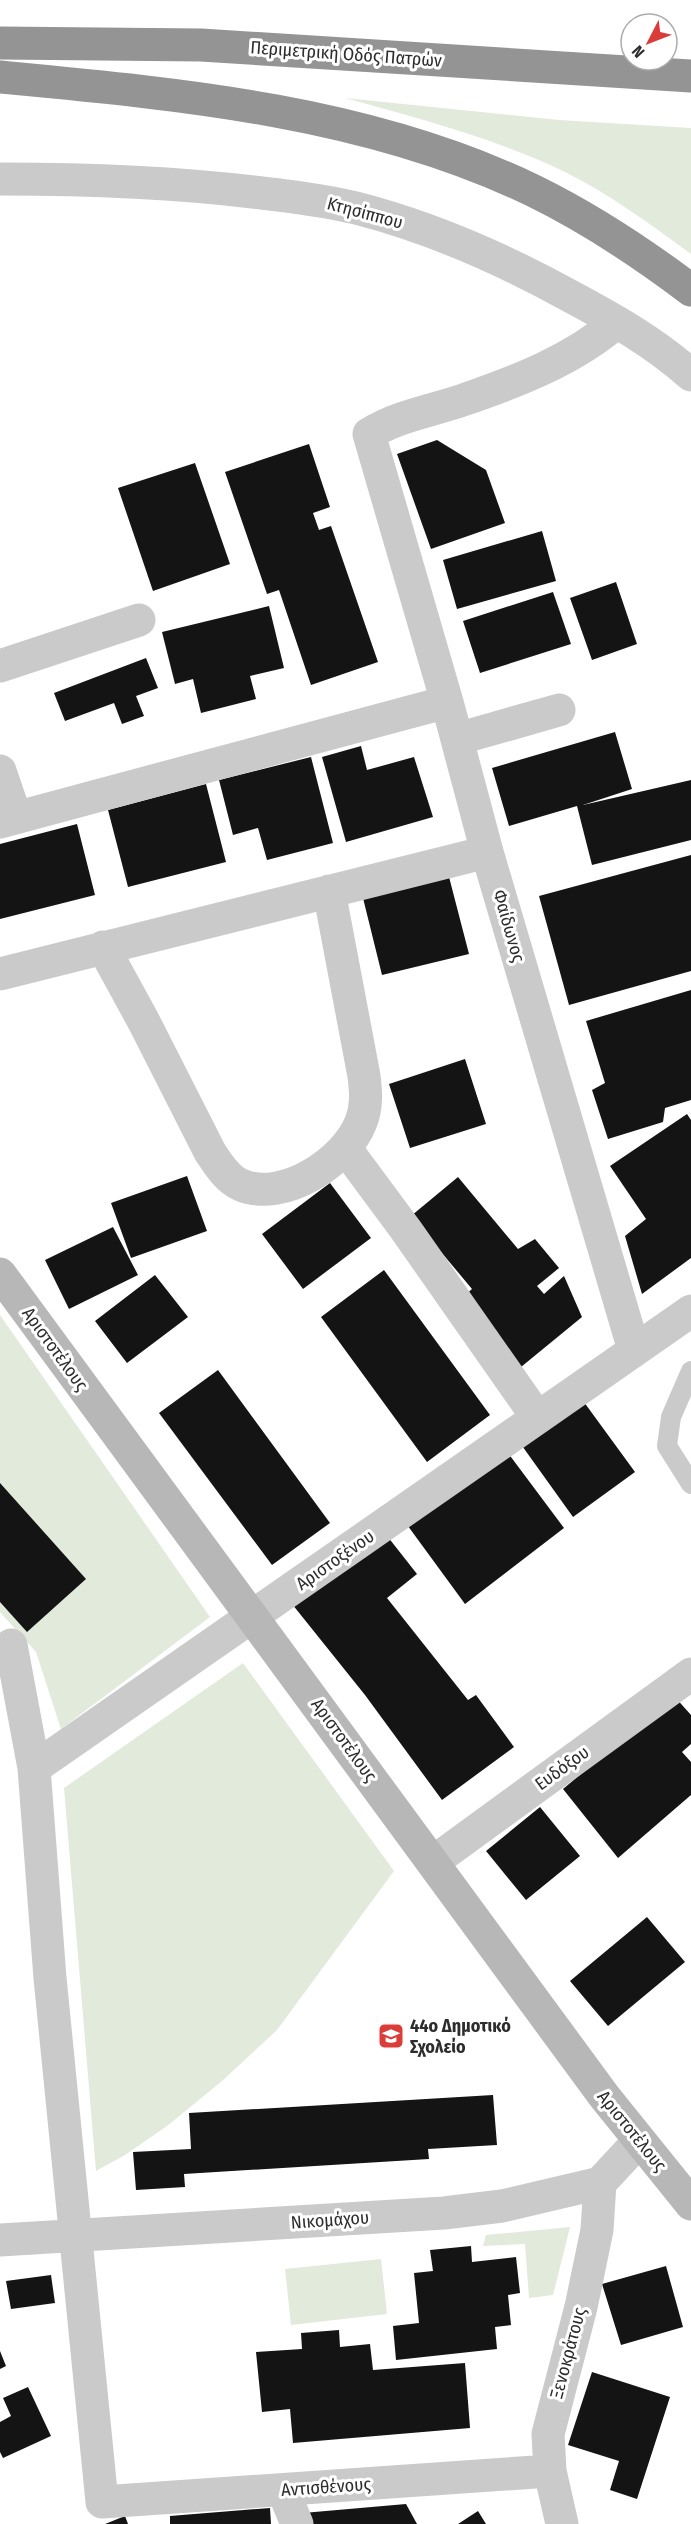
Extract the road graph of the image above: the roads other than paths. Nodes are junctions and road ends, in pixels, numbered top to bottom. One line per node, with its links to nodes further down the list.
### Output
1 (0, 43): 2 (highway, Περιμετρική Οδός Πατρών)
2 (691, 76)
3 (0, 77): 5 (highway)
4 (0, 179): 6 (street, Κτησίππου)
5 (691, 290)
6 (617, 322): 7 (street, Κτησίππου); 10 (street, Φαίδωνος)
7 (691, 375)
8 (139, 620): 9 (street)
9 (0, 666)
10 (447, 702): 12 (street, Φαίδωνος); 14 (street)
11 (559, 710): 12 (street)
12 (457, 739): 15 (street, Φαίδωνος)
13 (0, 771): 14 (street)
14 (8, 820)
15 (487, 852): 16 (street); 22 (street, Φαίδωνος)
16 (329, 891): 17 (street); 19 (street)
17 (103, 947): 18 (street); 19 (street)
18 (0, 974)
19 (346, 1149): 24 (street)
20 (1, 1276): 26 (main road, Αριστοτέλους)
21 (691, 1311): 22 (street)
22 (634, 1350): 24 (street, Αριστοξένου)
23 (691, 1371): 25 (lane)
24 (537, 1417): 26 (street, Αριστοξένου)
25 (691, 1484)
26 (253, 1616): 29 (street, Αριστοξένου); 30 (main road, Αριστοτέλους)
27 (10, 1646): 29 (street)
28 (691, 1674): 30 (street, Ευδόξου)
29 (34, 1768): 34 (street)
30 (433, 1862): 31 (main road, Αριστοτέλους)
31 (639, 2141): 32 (street); 33 (main road, Αριστοτέλους)
32 (600, 2182): 34 (street, Νικομάχου); 36 (street, Ξενοκράτους)
33 (691, 2204)
34 (76, 2237): 35 (street, Νικομάχου); 37 (street, Αντισθένους)
35 (0, 2240)
36 (550, 2470): 37 (street, Αντισθένους); 39 (street, Ξενοκράτους)
37 (283, 2490): 38 (street)
38 (297, 2524)
39 (562, 2524)

